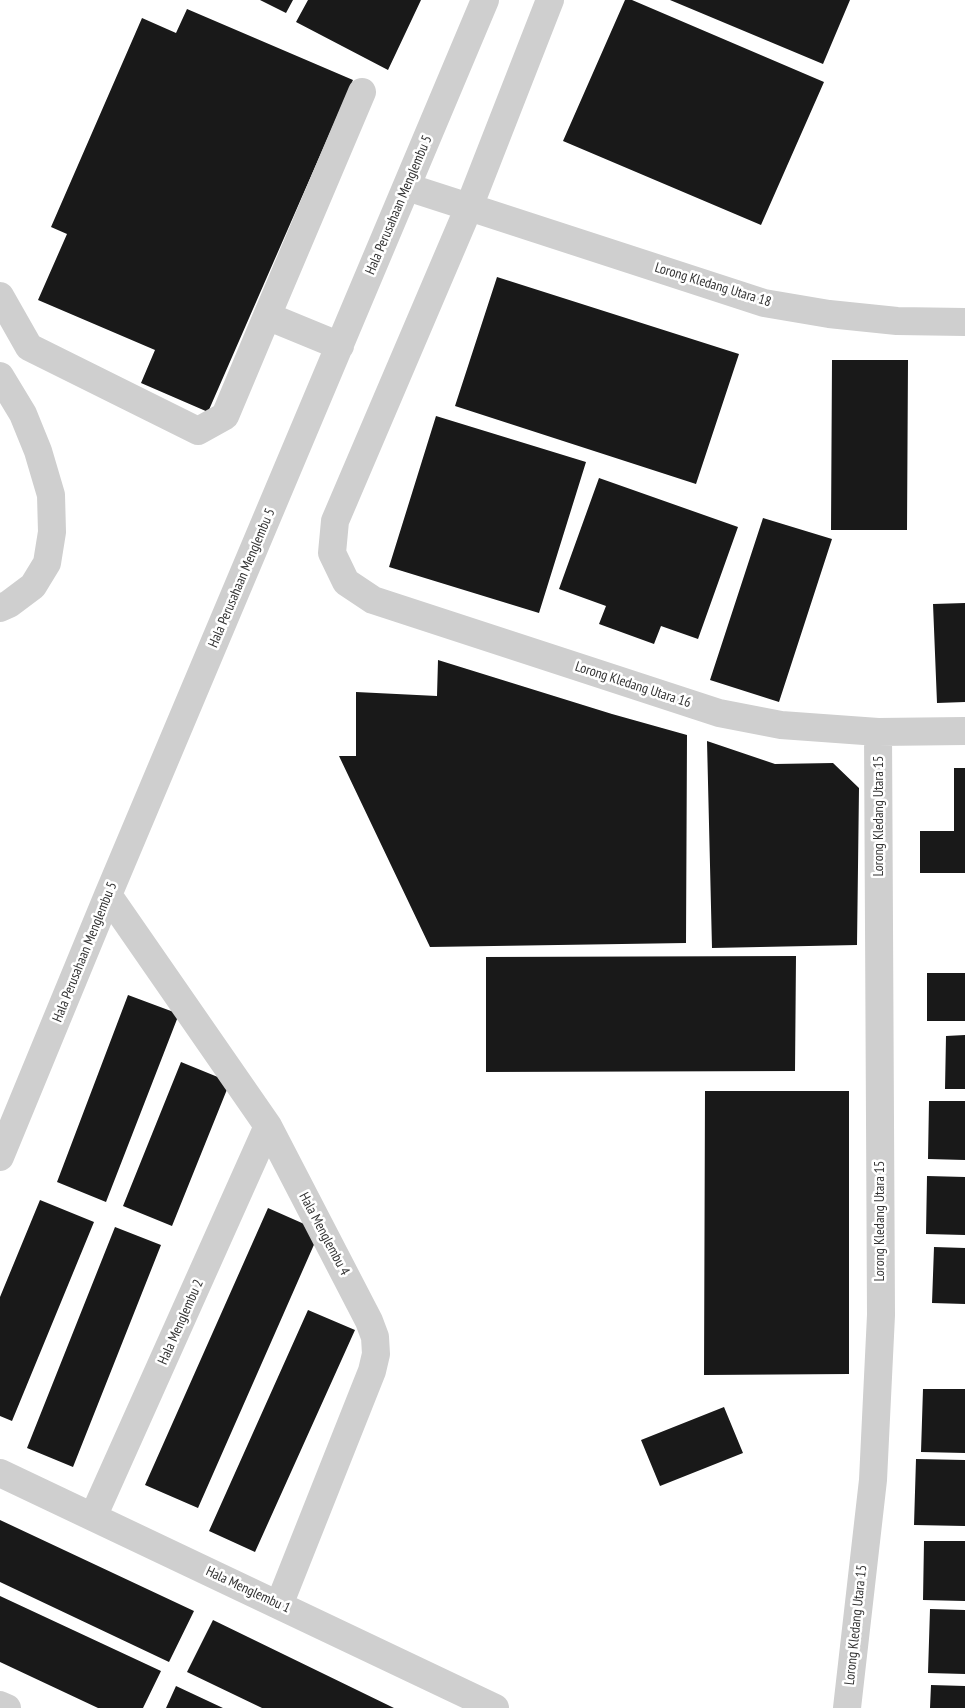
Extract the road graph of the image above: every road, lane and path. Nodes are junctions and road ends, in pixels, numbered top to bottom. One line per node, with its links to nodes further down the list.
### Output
1 (485, 0): 4 (street, Hala Perusahaan Menglembu 5)
2 (550, 0): 5 (street)
3 (362, 92): 7 (street)
4 (407, 187): 5 (street, Lorong Kledang Utara 18); 9 (street, Hala Perusahaan Menglembu 5)
5 (470, 207): 8 (street, Lorong Kledang Utara 18); 13 (street, Lorong Kledang Utara 16)
6 (0, 296): 7 (street)
7 (267, 316): 9 (street)
8 (965, 322)
9 (340, 346): 14 (street, Hala Perusahaan Menglembu 5)
10 (0, 376): 11 (street)
11 (0, 608)
12 (965, 731): 13 (street, Lorong Kledang Utara 16)
13 (878, 732): 23 (street, Lorong Kledang Utara 15)
14 (108, 895): 15 (street, Hala Menglembu 4); 16 (street, Hala Perusahaan Menglembu 5)
15 (268, 1126): 18 (street, Hala Menglembu 2); 19 (street, Hala Menglembu 4)
16 (0, 1157)
17 (0, 1473): 18 (street, Hala Menglembu 1)
18 (93, 1517): 19 (street, Hala Menglembu 1)
19 (279, 1605): 22 (street, Hala Menglembu 1)
20 (0, 1705): 21 (street)
21 (7, 1708)
22 (495, 1708)
23 (847, 1708)

